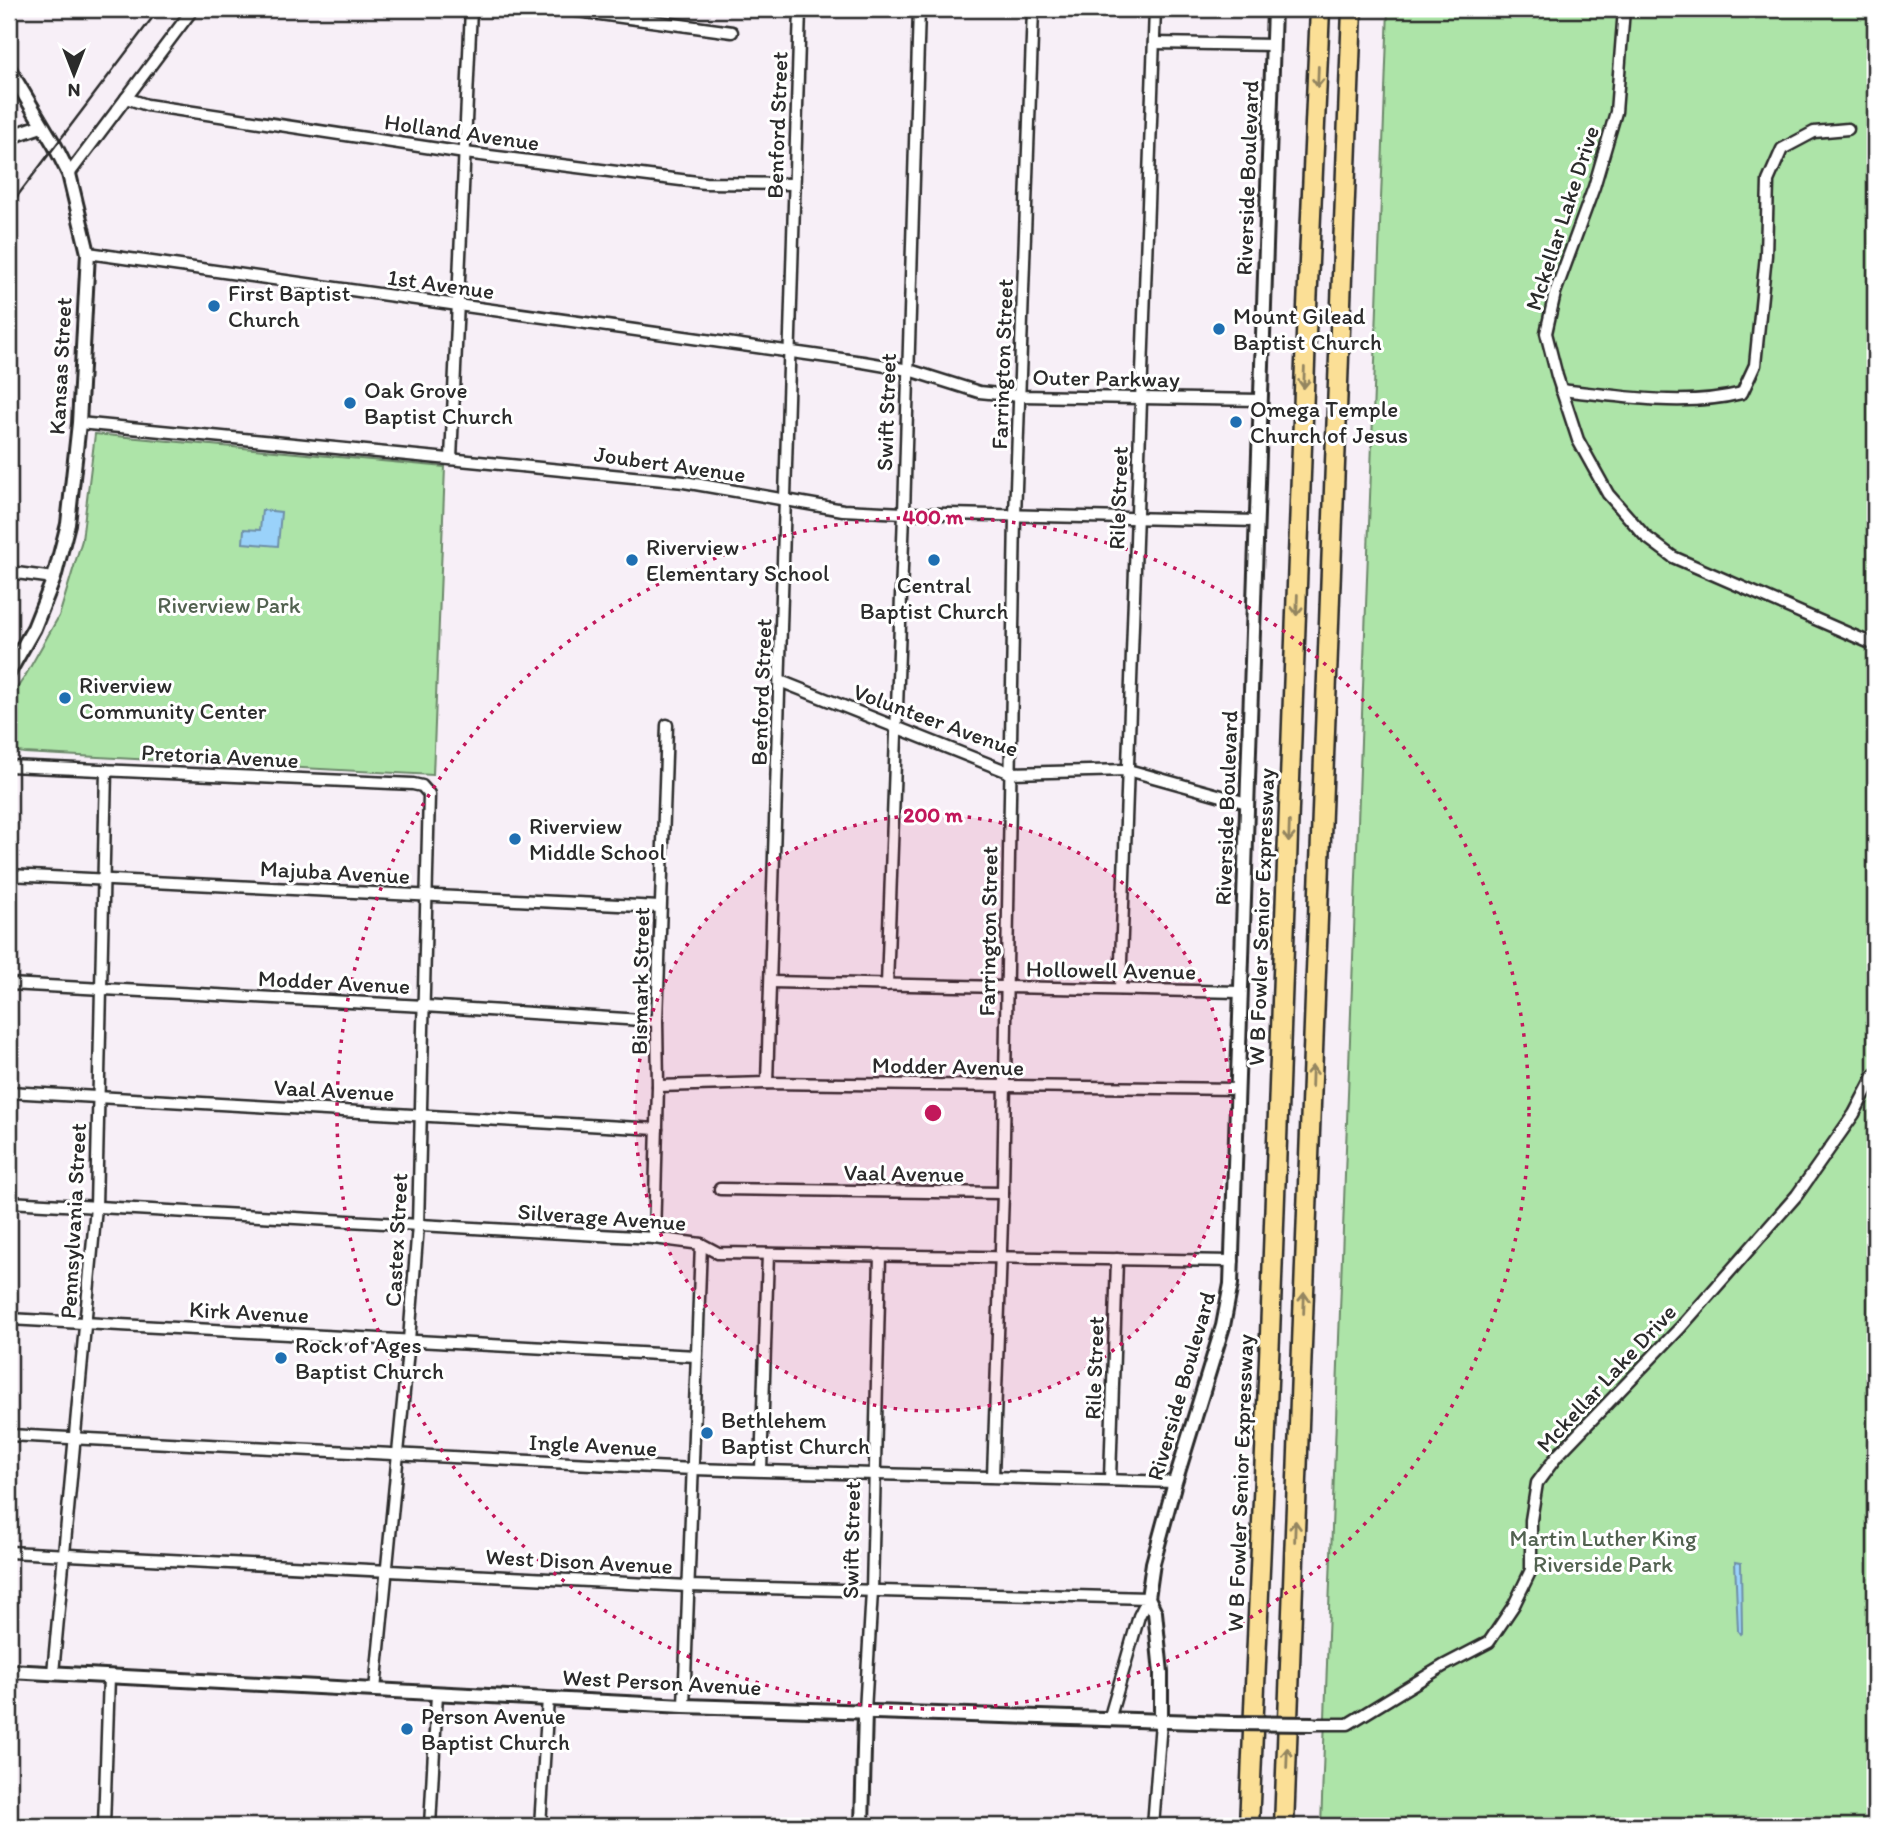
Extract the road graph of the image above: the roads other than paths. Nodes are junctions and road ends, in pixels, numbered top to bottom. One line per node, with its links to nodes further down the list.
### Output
1 (193, 9): 16 (street)
2 (471, 9): 20 (street)
3 (563, 9): 12 (street)
4 (800, 9): 22 (street, Benford Street)
5 (919, 9): 26 (street, Swift Street)
6 (1033, 9): 28 (street, Farrington Street)
7 (1155, 9): 13 (street, Rile Street)
8 (1274, 9): 14 (street, Riverside Boulevard)
9 (1320, 9): 120 (highway, W B Fowler Senior Expressway, one-way to 120)
10 (1352, 9): 121 (highway, one-way to 10)
11 (1624, 9): 27 (street, Mckellar Lake Drive)
12 (732, 32)
13 (1154, 43): 14 (street); 29 (street, Rile Street)
14 (1273, 45): 30 (street, Riverside Boulevard)
15 (9, 69): 17 (street, Kansas Street)
16 (126, 98): 20 (street, Holland Avenue); 21 (street)
17 (41, 126): 19 (street); 21 (street, Kansas Street)
18 (1848, 129): 27 (street)
19 (9, 137)
20 (465, 153): 22 (street, Holland Avenue); 24 (street)
21 (68, 174): 23 (street, Kansas Street)
22 (794, 184): 25 (street, Benford Street)
23 (88, 253): 24 (street, 1st Avenue); 31 (street, Kansas Street)
24 (458, 306): 25 (street, 1st Avenue); 32 (street)
25 (789, 351): 26 (street, Outer Parkway); 33 (street, Benford Street)
26 (909, 370): 28 (street, Outer Parkway); 34 (street, Swift Street)
27 (1562, 390): 40 (street, Mckellar Lake Drive)
28 (1020, 396): 29 (street, Outer Parkway); 35 (street, Farrington Street)
29 (1141, 398): 30 (street, Outer Parkway); 36 (street, Rile Street)
30 (1261, 400): 37 (street, Riverside Boulevard)
31 (79, 423): 32 (street, Joubert Avenue); 39 (street, Kansas Street)
32 (451, 459): 33 (street, Joubert Avenue)
33 (787, 501): 34 (street, Joubert Avenue); 42 (street, Benford Street)
34 (904, 513): 35 (street, Joubert Avenue); 44 (street, Swift Street)
35 (1014, 516): 36 (street, Joubert Avenue); 48 (street, Farrington Street)
36 (1136, 518): 37 (street, Joubert Avenue); 47 (street, Rile Street)
37 (1257, 521): 50 (street, Riverside Boulevard)
38 (9, 572): 39 (street)
39 (54, 578): 41 (street, Kansas Street)
40 (1875, 645)
41 (9, 672)
42 (780, 681): 44 (street, Volunteer Avenue); 55 (street, Benford Street)
43 (667, 725): 54 (street, Bismark Street)
44 (897, 727): 48 (street, Volunteer Avenue); 57 (street, Swift Street)
45 (9, 766): 46 (street, Pretoria Avenue)
46 (106, 770): 49 (street, Pretoria Avenue); 52 (street, Pennsylvania Street)
47 (1128, 770): 48 (street, Volunteer Avenue); 50 (street, Volunteer Avenue); 60 (street, Rile Street)
48 (1011, 772): 58 (street, Farrington Street)
49 (427, 790): 53 (street, Castex Street)
50 (1247, 803): 61 (street, Riverside Boulevard)
51 (9, 875): 52 (street, Majuba Avenue)
52 (104, 879): 53 (street, Majuba Avenue); 59 (street, Pennsylvania Street)
53 (426, 897): 54 (street, Majuba Avenue); 62 (street, Castex Street)
54 (660, 907): 63 (street, Bismark Street)
55 (771, 982): 57 (street, Hollowell Avenue); 65 (street, Benford Street)
56 (9, 984): 59 (street, Modder Avenue)
57 (887, 985): 58 (street, Hollowell Avenue)
58 (1006, 987): 60 (street, Hollowell Avenue); 67 (street, Farrington Street)
59 (102, 989): 62 (street, Modder Avenue); 70 (street, Pennsylvania Street)
60 (1120, 989): 61 (street, Hollowell Avenue)
61 (1240, 992): 68 (street, Riverside Boulevard)
62 (424, 1006): 63 (street, Modder Avenue); 71 (street, Castex Street)
63 (657, 1021): 66 (street, Bismark Street)
64 (1875, 1074): 114 (street, Mckellar Lake Drive)
65 (767, 1083): 66 (street, Modder Avenue); 67 (street, Modder Avenue)
66 (658, 1086): 72 (street, Bismark Street)
67 (1005, 1087): 68 (street, Modder Avenue); 74 (street, Farrington Street)
68 (1238, 1088): 84 (street, Riverside Boulevard)
69 (9, 1092): 70 (street, Vaal Avenue)
70 (99, 1097): 71 (street, Vaal Avenue); 76 (street, Pennsylvania Street)
71 (422, 1114): 72 (street, Vaal Avenue); 77 (street, Castex Street)
72 (657, 1129): 78 (street, Bismark Street)
73 (720, 1189): 74 (street, Vaal Avenue)
74 (1003, 1193): 82 (street, Farrington Street)
75 (9, 1202): 76 (street, Silverage Avenue)
76 (96, 1207): 77 (street, Silverage Avenue); 86 (street, Pennsylvania Street)
77 (418, 1225): 78 (street, Silverage Avenue); 87 (street, Castex Street)
78 (654, 1238): 79 (street, Silverage Avenue)
79 (701, 1244): 80 (street, Silverage Avenue); 88 (street)
80 (768, 1254): 81 (street, Silverage Avenue); 93 (street)
81 (880, 1255): 82 (street, Silverage Avenue); 94 (street, Swift Street)
82 (1001, 1257): 83 (street, Silverage Avenue); 95 (street, Farrington Street)
83 (1117, 1259): 84 (street, Silverage Avenue); 96 (street, Rile Street)
84 (1233, 1261): 97 (street, Riverside Boulevard)
85 (9, 1319): 86 (street, Kirk Avenue)
86 (87, 1323): 87 (street, Kirk Avenue); 90 (street, Pennsylvania Street)
87 (409, 1340): 88 (street, Kirk Avenue); 91 (street, Castex Street)
88 (696, 1356): 92 (street)
89 (9, 1434): 90 (street, Ingle Avenue)
90 (76, 1438): 91 (street, Ingle Avenue); 99 (street, Pennsylvania Street)
91 (397, 1455): 92 (street, Ingle Avenue); 100 (street, Castex Street)
92 (693, 1469): 93 (street, Ingle Avenue); 101 (street)
93 (761, 1470): 94 (street, Ingle Avenue)
94 (874, 1473): 95 (street, Ingle Avenue); 102 (street, Swift Street)
95 (993, 1476): 96 (street, Ingle Avenue)
96 (1110, 1479): 97 (street, Ingle Avenue)
97 (1175, 1482): 103 (street, Riverside Boulevard)
98 (9, 1552): 99 (street, West Dison Avenue)
99 (64, 1555): 100 (street, West Dison Avenue); 105 (street, Pennsylvania Street)
100 (386, 1571): 101 (street, West Dison Avenue); 107 (street, Castex Street)
101 (688, 1586): 102 (street, West Dison Avenue); 110 (street)
102 (872, 1591): 103 (street, West Dison Avenue); 111 (street, Swift Street)
103 (1148, 1598): 112 (street, Riverside Boulevard); 113 (street, Riverside Boulevard)
104 (9, 1671): 105 (street, West Person Avenue)
105 (53, 1673): 106 (street, West Person Avenue)
106 (109, 1675): 107 (street, West Person Avenue); 115 (street)
107 (375, 1690): 108 (street, West Person Avenue)
108 (437, 1693): 109 (street, West Person Avenue); 116 (street)
109 (548, 1698): 110 (street, West Person Avenue); 117 (street)
110 (684, 1706): 111 (street, West Person Avenue)
111 (865, 1711): 112 (street, West Person Avenue); 118 (street, Swift Street)
112 (1110, 1720): 113 (street, West Person Avenue)
113 (1161, 1722): 114 (street, West Person Avenue, bridge); 119 (street, Riverside Boulevard)
114 (1313, 1724)
115 (104, 1826)
116 (430, 1826)
117 (540, 1826)
118 (862, 1826)
119 (1153, 1826)
120 (1250, 1826)
121 (1284, 1826)

